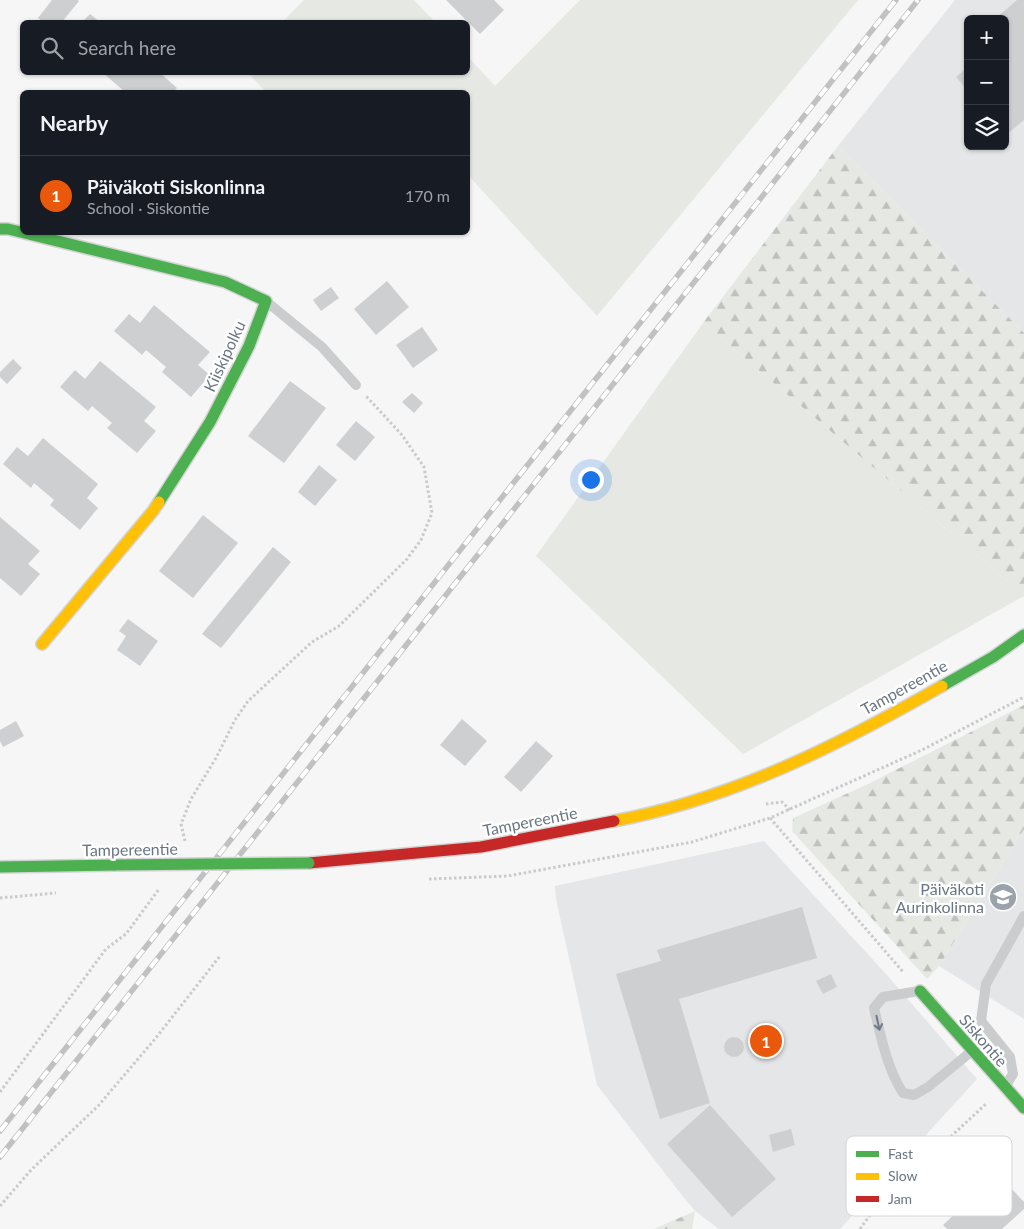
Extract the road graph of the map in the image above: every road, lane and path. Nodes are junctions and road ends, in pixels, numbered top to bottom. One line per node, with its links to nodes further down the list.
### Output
1 (0, 229): 2 (main road)
2 (20, 232)
3 (33, 235): 4 (main road)
4 (266, 301): 5 (lane); 7 (main road, Kiiskipolku)
5 (356, 385): 9 (path)
6 (1024, 635): 10 (main road, Tampereentie, bridge)
7 (42, 644)
8 (770, 818): 14 (path)
9 (185, 843)
10 (0, 866)
11 (150, 902): 17 (path)
12 (1024, 916): 16 (lane)
13 (220, 956): 20 (path)
14 (920, 991): 15 (main road, Siskontie); 15 (lane, one-way to 15)
15 (972, 1051): 16 (main road, Siskontie)
16 (1004, 1088): 18 (main road, Siskontie); 19 (path)
17 (0, 1092)
18 (1024, 1108)
19 (952, 1136)
20 (0, 1206)
21 (869, 1216): 22 (path)
22 (860, 1229)

